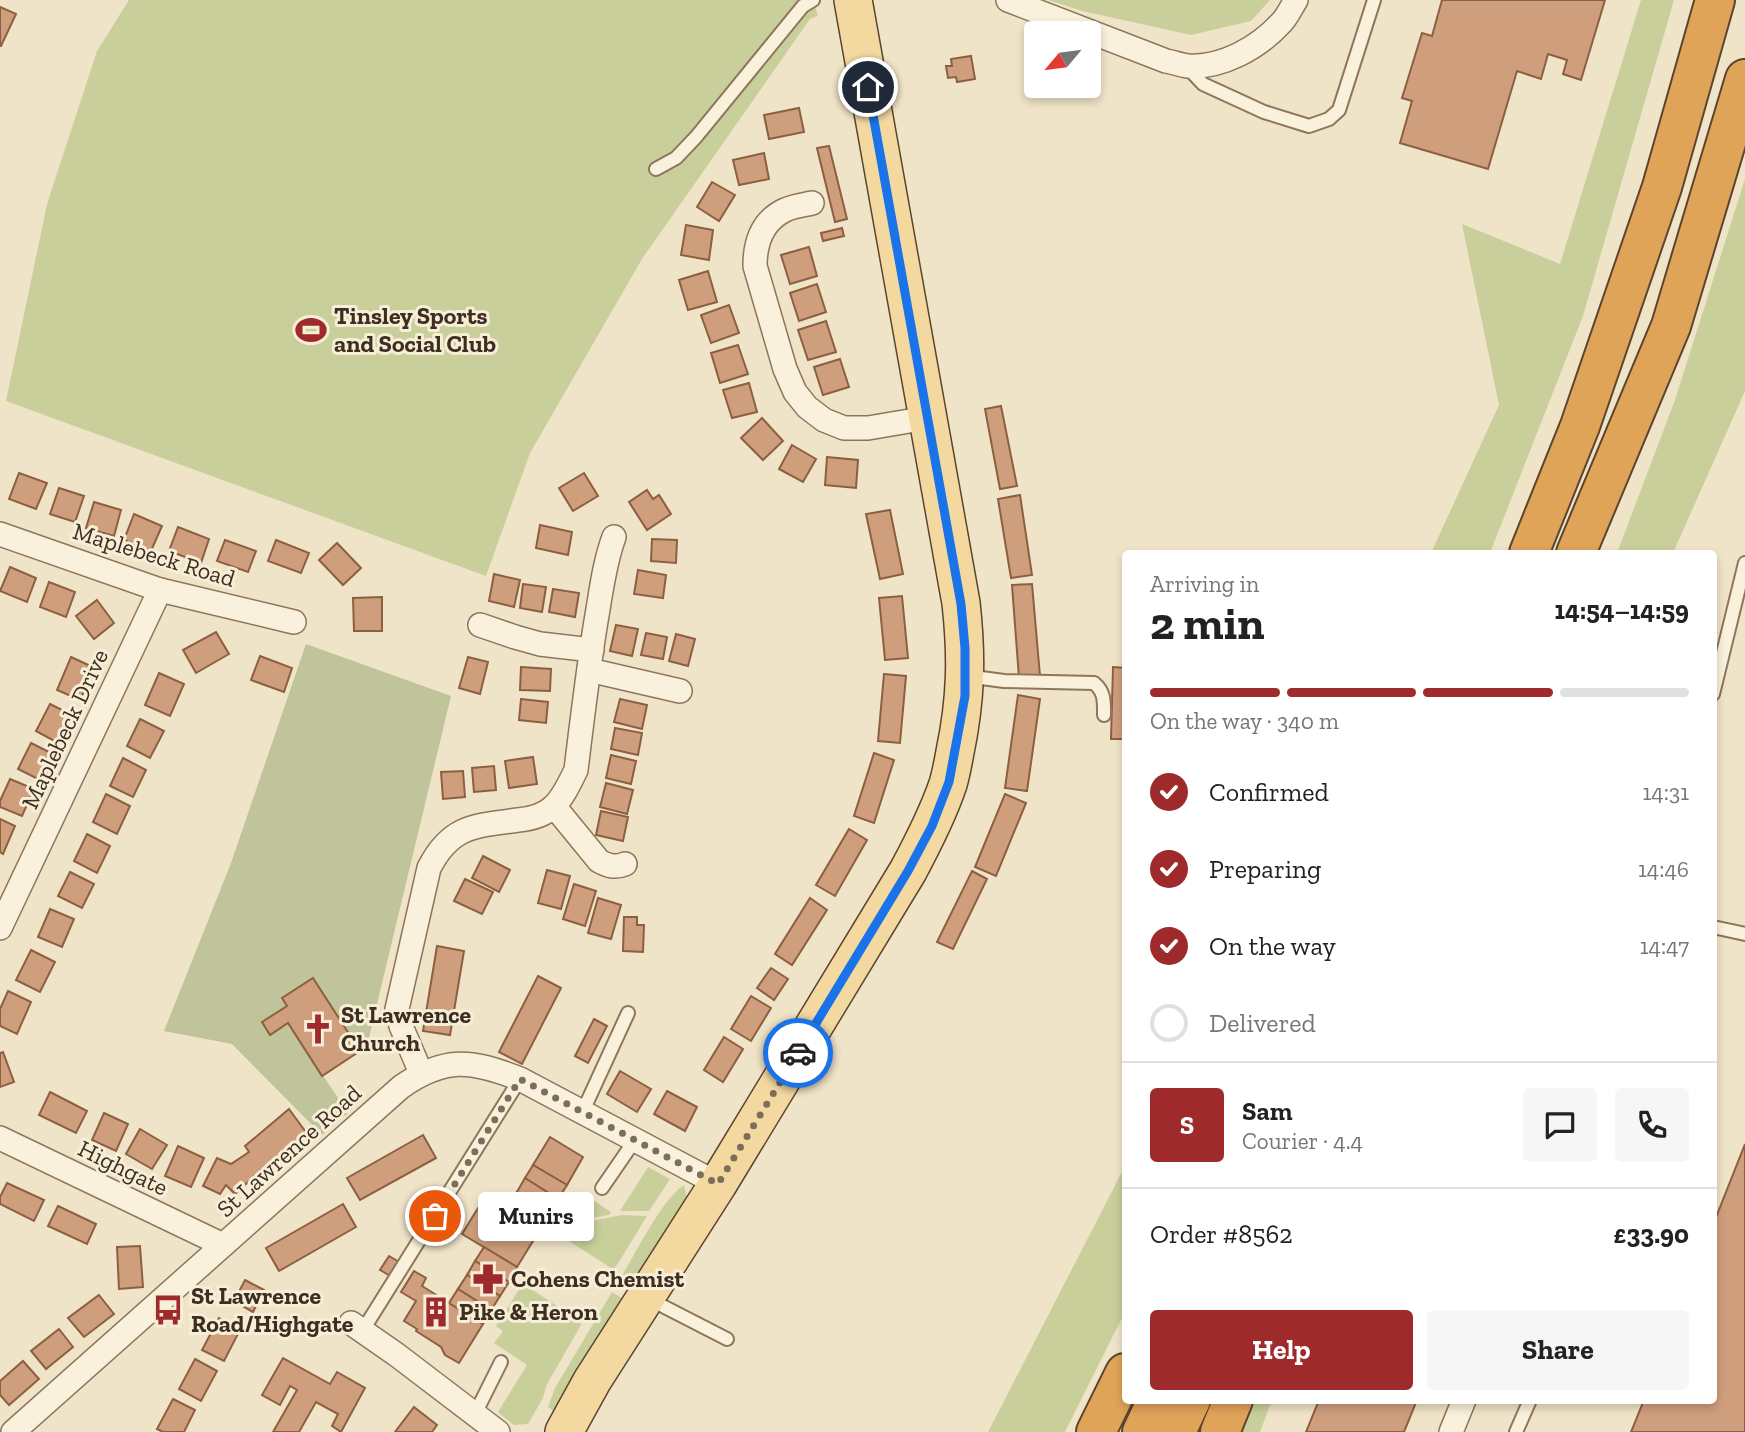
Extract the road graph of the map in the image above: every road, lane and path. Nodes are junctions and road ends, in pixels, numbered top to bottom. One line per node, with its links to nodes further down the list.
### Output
1 (813, 0): 9 (lane)
2 (853, 0): 11 (main road)
3 (1008, 0): 7 (street)
4 (1296, 0): 7 (street)
5 (1374, 0): 7 (lane)
6 (1715, 0): 14 (highway)
7 (1186, 66)
8 (1745, 79): 15 (highway)
9 (656, 169)
10 (812, 203): 11 (street)
11 (927, 418): 21 (main road)
12 (0, 534): 17 (street, Maplebeck Road)
13 (614, 537): 20 (street)
14 (1530, 550)
15 (1577, 550)
16 (1745, 563): 22 (lane)
17 (160, 590): 18 (street, Maplebeck Road); 27 (street, Maplebeck Drive)
18 (294, 622)
19 (480, 625): 20 (street)
20 (590, 660): 23 (street); 25 (street)
21 (965, 676): 24 (lane); 36 (main road)
22 (1717, 678)
23 (680, 691)
24 (1104, 716)
25 (554, 806): 26 (street); 31 (street)
26 (625, 864)
27 (0, 928)
28 (1717, 928): 29 (lane)
29 (1745, 934)
30 (628, 1013): 33 (lane)
31 (421, 1073): 32 (street, St Lawrence Road); 38 (street, St Lawrence Road)
32 (520, 1079): 33 (street, St Lawrence Road); 40 (lane)
33 (583, 1111): 35 (street, St Lawrence Road)
34 (0, 1138): 38 (street, Highgate)
35 (635, 1140): 36 (street, St Lawrence Road); 37 (lane)
36 (718, 1184): 39 (main road)
37 (603, 1188)
38 (223, 1245): 50 (street, St Lawrence Road)
39 (645, 1298): 41 (lane); 52 (main road)
40 (357, 1327): 49 (street)
41 (727, 1339)
42 (501, 1362): 49 (lane)
43 (1122, 1379): 53 (highway)
44 (1155, 1404): 54 (highway)
45 (1189, 1404): 55 (highway)
46 (1231, 1404): 56 (highway)
47 (1462, 1404): 57 (street)
48 (1528, 1404): 58 (lane)
49 (475, 1414): 51 (street)
50 (13, 1432)
51 (498, 1432)
52 (564, 1432)
53 (1096, 1432)
54 (1142, 1432)
55 (1176, 1432)
56 (1220, 1432)
57 (1451, 1432)
58 (1516, 1432)

